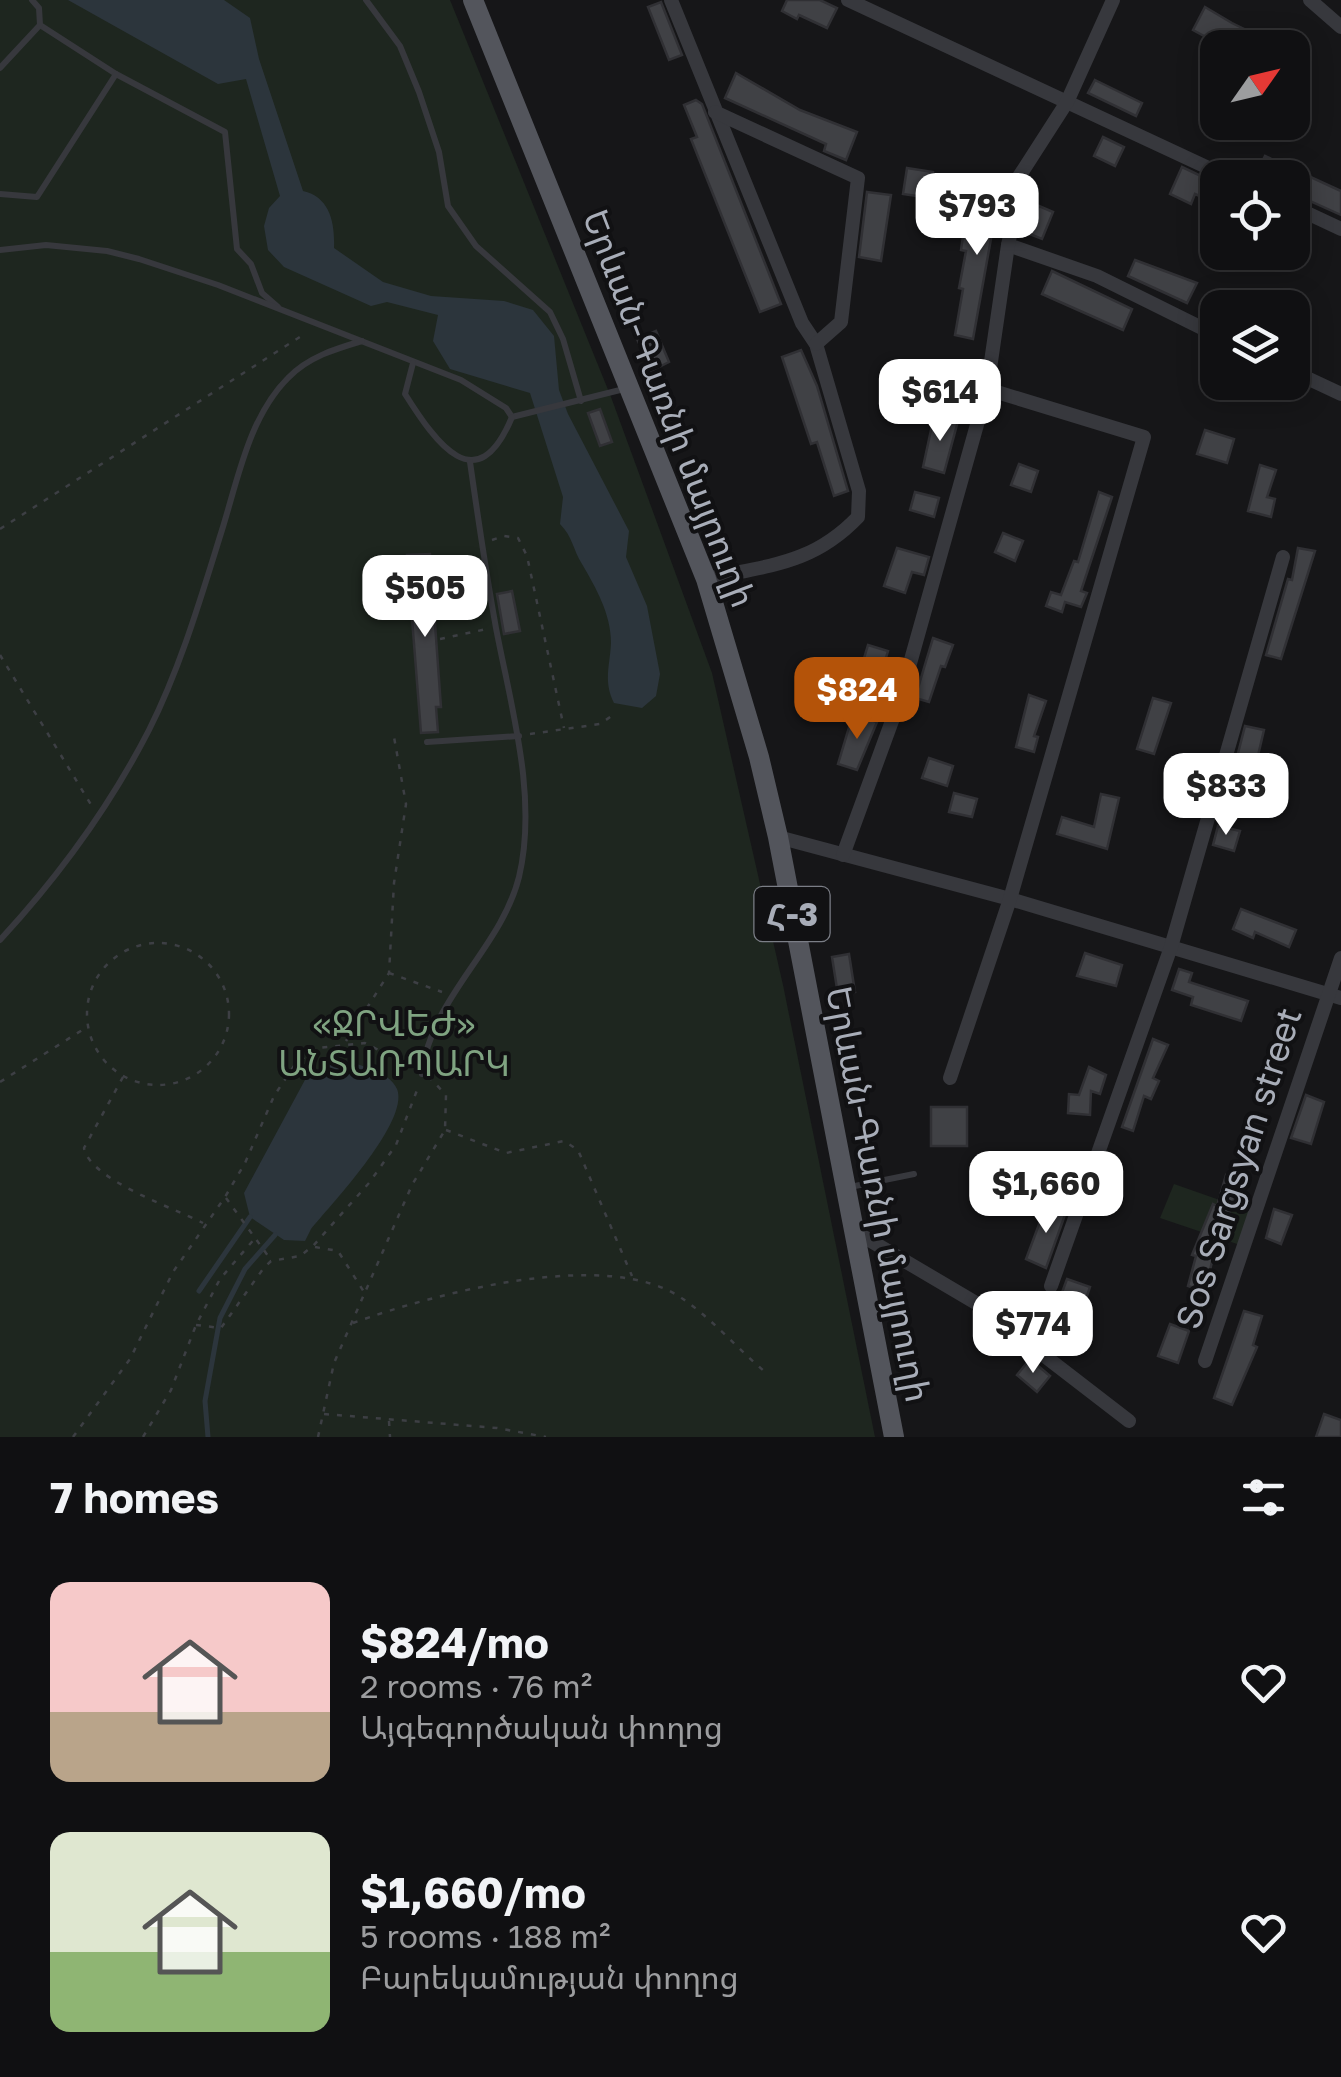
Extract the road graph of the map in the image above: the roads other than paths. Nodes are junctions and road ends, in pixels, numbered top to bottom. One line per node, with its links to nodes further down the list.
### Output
1 (32, 0): 8 (lane)
2 (366, 0): 29 (lane)
3 (473, 0): 26 (main road, Երևան-Գառնի մայրուղի / Հ-3)
4 (672, 0): 13 (street)
5 (848, 0): 12 (street)
6 (1114, 0): 12 (street)
7 (1310, 0): 9 (street)
8 (40, 25): 10 (lane); 11 (lane)
9 (1341, 28)
10 (0, 68)
11 (116, 74): 15 (lane); 20 (lane)
12 (1066, 102): 14 (street); 18 (street)
13 (715, 112): 23 (street); 23 (street)
14 (1200, 164)
15 (0, 194)
16 (1310, 214): 17 (street)
17 (1341, 229)
18 (1008, 245): 21 (street); 27 (street)
19 (0, 250): 20 (lane)
20 (282, 312): 22 (lane)
21 (1200, 327)
22 (362, 342): 24 (lane); 39 (lane)
23 (816, 344): 33 (street)
24 (414, 364): 30 (lane); 31 (lane)
25 (1310, 380): 28 (street)
26 (630, 387): 29 (lane); 33 (main road, Երևան-Գառնի մայրուղի / Հ-3)
27 (987, 389): 37 (street); 38 (street)
28 (1341, 394)
29 (576, 402): 30 (lane)
30 (512, 418): 31 (lane)
31 (470, 462): 34 (lane)
32 (1283, 556): 40 (street)
33 (706, 579): 36 (main road, Երևան-Գառնի մայրուղի / Հ-3)
34 (518, 736): 35 (lane); 43 (lane)
35 (426, 742)
36 (778, 837): 37 (street); 46 (main road, Երևան-Գառնի մայրուղի / Հ-3)
37 (842, 855): 38 (street)
38 (1010, 899): 40 (street); 44 (street)
39 (0, 940)
40 (1171, 947): 42 (street); 48 (street)
41 (1341, 958): 42 (street, Sos Sargsyan street)
42 (1334, 996): 49 (street, Sos Sargsyan street)
43 (422, 1074)
44 (950, 1078)
45 (914, 1174): 46 (lane)
46 (844, 1188): 47 (main road, Երևան-Գառնի մայրուղի / Հ-3)
47 (854, 1231): 50 (street); 51 (main road, Երևան-Գառնի մայրուղի / Հ-3)
48 (1051, 1286)
49 (1205, 1361)
50 (1129, 1421)
51 (894, 1437)

